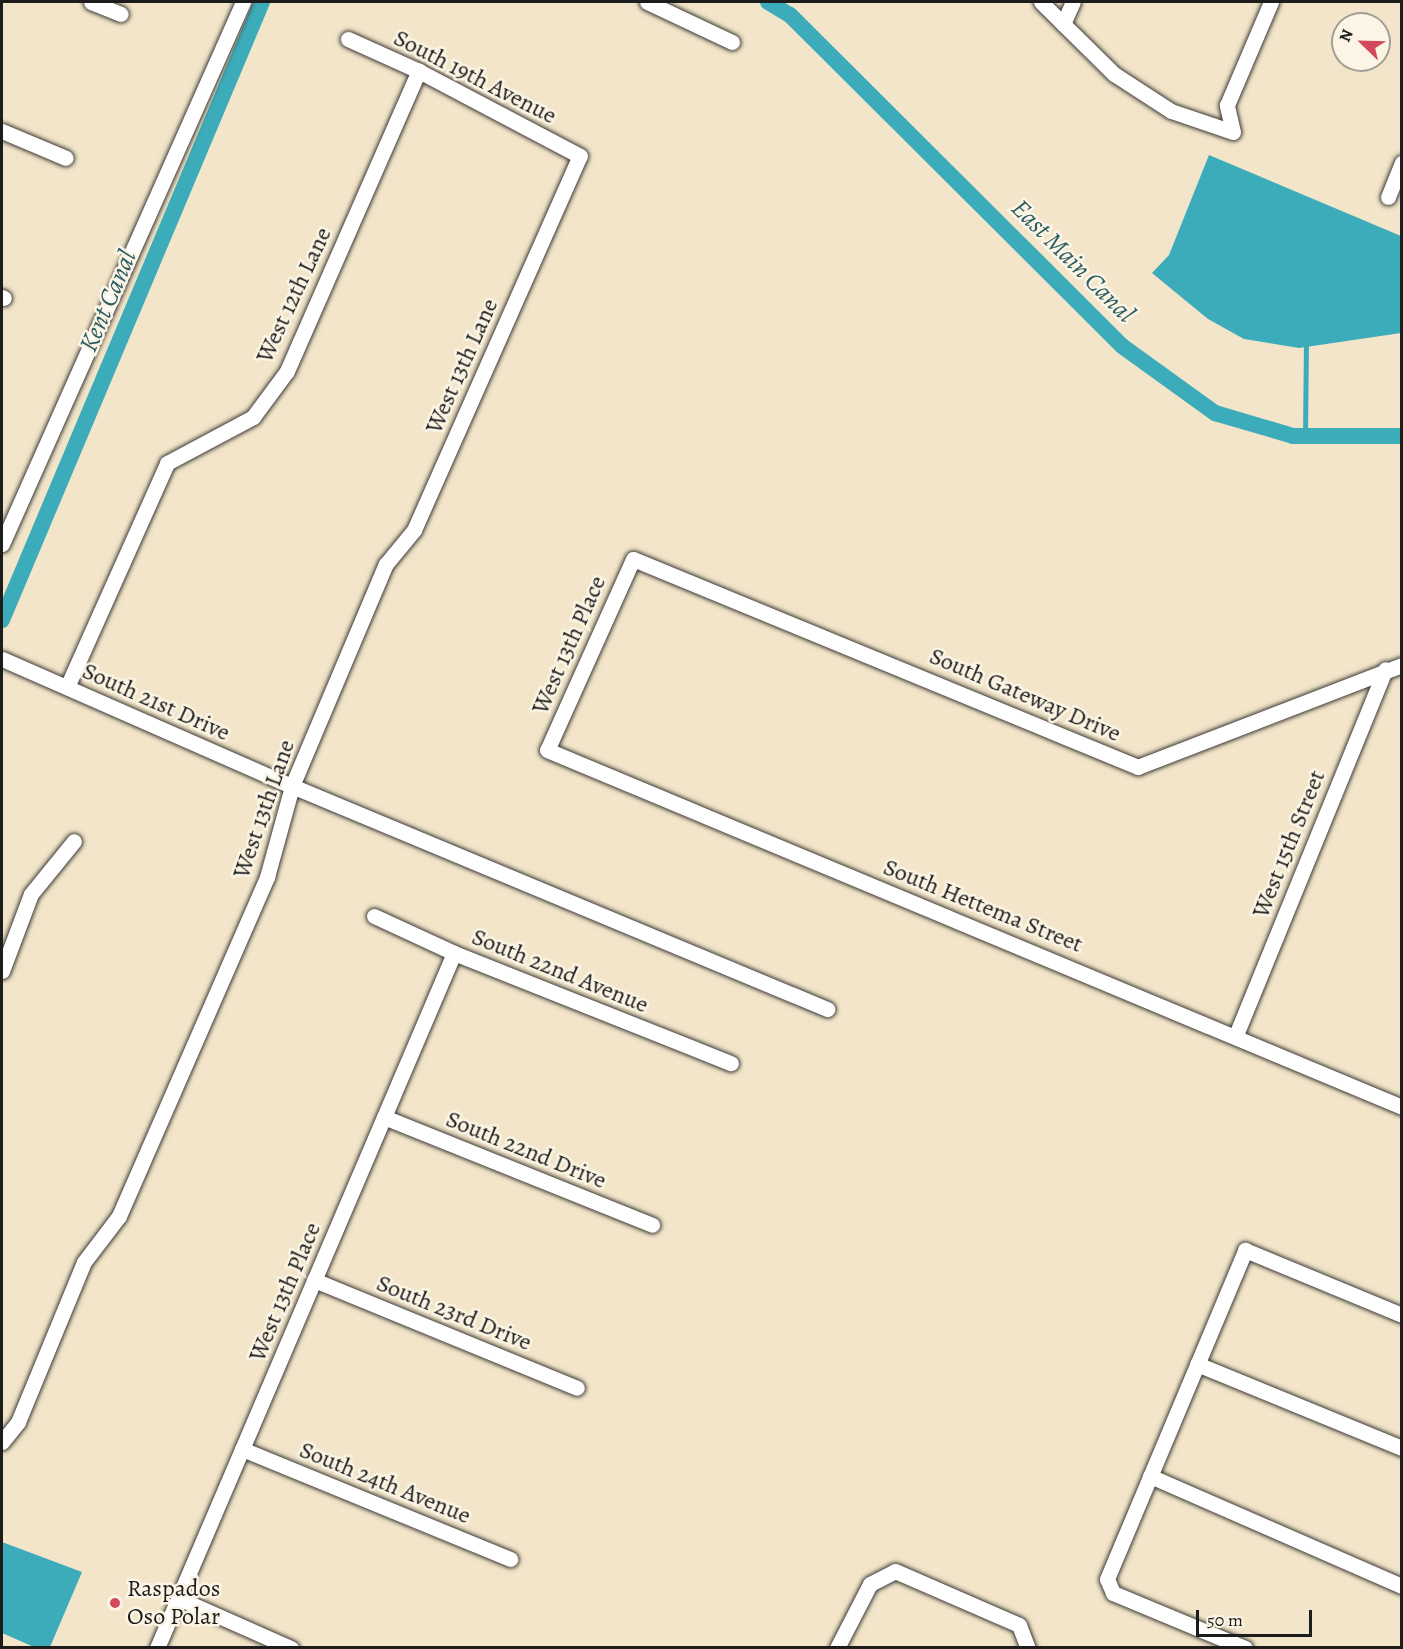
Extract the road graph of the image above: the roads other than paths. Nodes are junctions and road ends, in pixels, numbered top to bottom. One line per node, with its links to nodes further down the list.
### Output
1 (91, 2): 7 (street)
2 (243, 2): 17 (street)
3 (647, 2): 10 (street)
4 (1041, 2): 8 (street)
5 (1073, 2): 8 (street)
6 (1271, 2): 8 (street)
7 (121, 14)
8 (1063, 24)
9 (348, 39): 11 (street, South 19th Avenue)
10 (732, 42)
11 (419, 71): 13 (street, South 19th Avenue); 22 (street, West 12th Lane)
12 (2, 131): 14 (street)
13 (580, 156): 24 (street, West 13th Lane)
14 (66, 158)
15 (1401, 163): 16 (street)
16 (1388, 197)
17 (2, 544)
18 (633, 559): 21 (street, South Gateway Drive); 23 (street, West 13th Place)
19 (2, 659): 22 (street, South 21st Drive)
20 (1401, 665): 21 (street, South Gateway Drive)
21 (1385, 669): 30 (street, West 15th Street)
22 (67, 687): 24 (street, South 21st Drive)
23 (547, 750): 30 (street, South Hettema Street)
24 (292, 786): 29 (street, South 21st Drive); 39 (street, West 13th Lane)
25 (74, 841): 28 (street)
26 (374, 916): 27 (street, South 22nd Avenue)
27 (454, 953): 31 (street, South 22nd Avenue); 33 (street, West 13th Place)
28 (2, 971)
29 (827, 1009)
30 (1236, 1035): 32 (street, South Hettema Street)
31 (731, 1063)
32 (1401, 1107)
33 (384, 1117): 34 (street, South 22nd Drive); 35 (street, West 13th Place)
34 (652, 1225)
35 (314, 1280): 38 (street, South 23rd Drive); 41 (street, West 13th Place)
36 (1401, 1315): 37 (street)
37 (1197, 1364): 40 (street); 42 (street)
38 (577, 1388)
39 (2, 1442)
40 (1401, 1448)
41 (242, 1449): 43 (street, South 24th Avenue); 45 (street, West 13th Place)
42 (1150, 1476): 44 (street); 50 (street)
43 (510, 1559)
44 (1401, 1586)
45 (178, 1598): 46 (street, West 13th Place); 47 (street)
46 (157, 1647)
47 (291, 1647)
48 (837, 1647): 49 (street)
49 (1028, 1647)
50 (1245, 1647)

